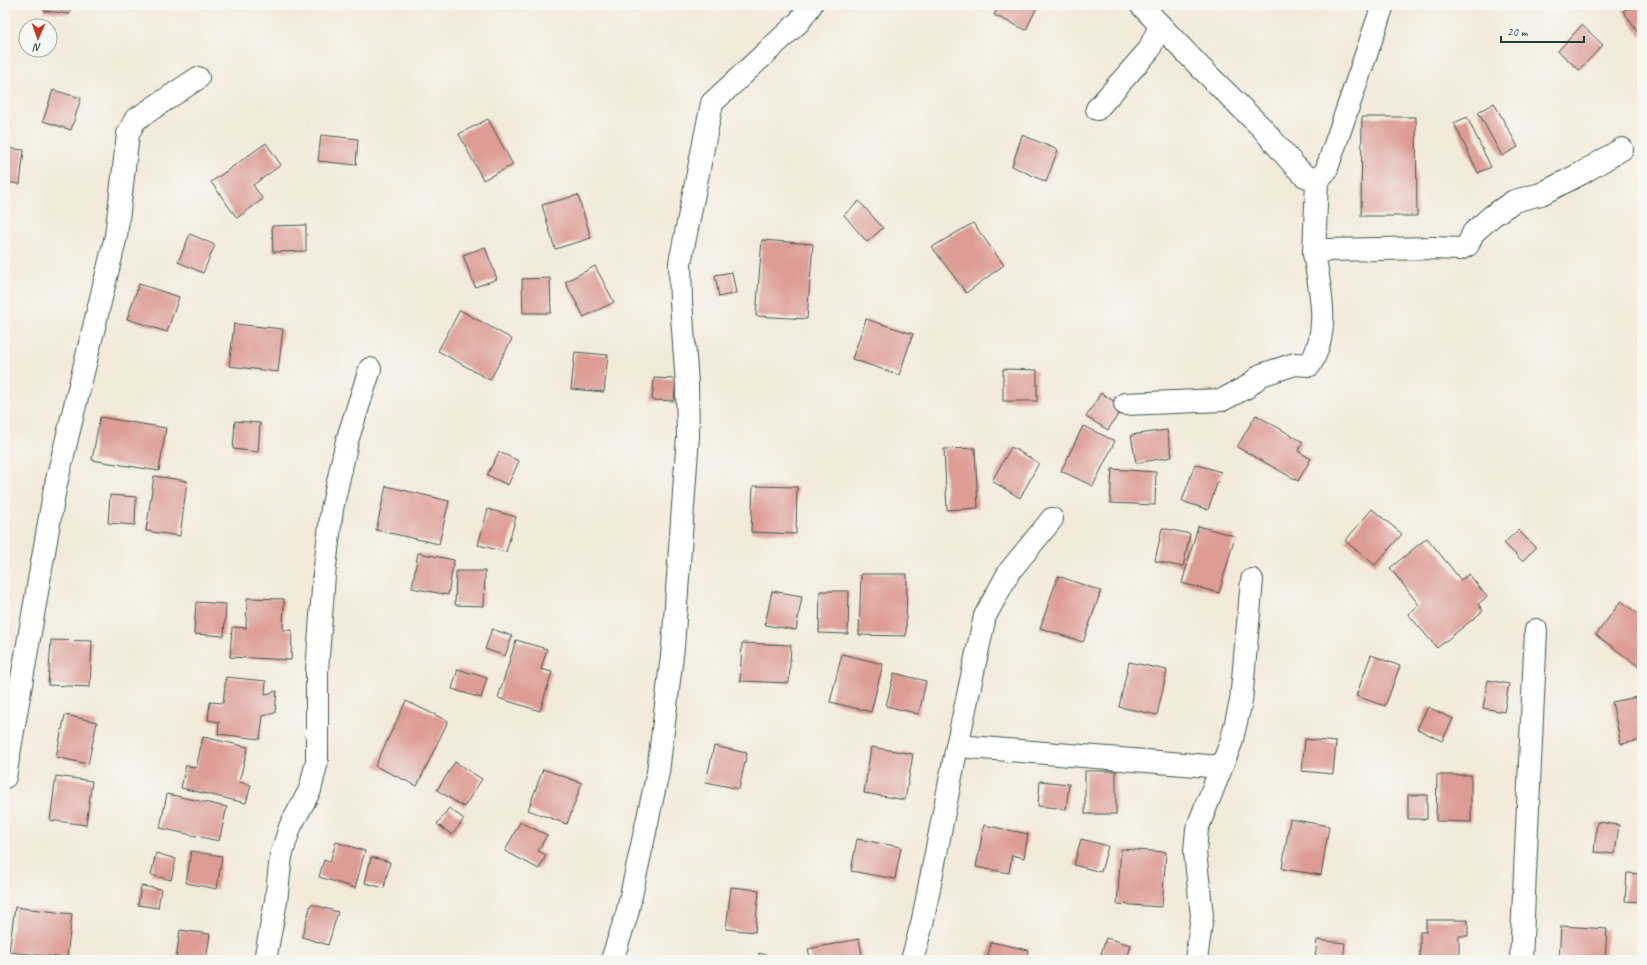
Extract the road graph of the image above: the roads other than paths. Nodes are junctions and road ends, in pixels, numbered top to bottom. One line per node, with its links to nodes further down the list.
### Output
1 (811, 5): 19 (street)
2 (1141, 5): 4 (street)
3 (1383, 5): 8 (street)
4 (1160, 25): 6 (street); 8 (street)
5 (198, 78): 17 (street)
6 (1097, 109)
7 (1622, 150): 9 (street)
8 (1317, 180): 9 (street)
9 (1314, 253): 11 (street)
10 (370, 369): 18 (street)
11 (1125, 404)
12 (1052, 519): 15 (street)
13 (1252, 580): 16 (street)
14 (1536, 630): 22 (street)
15 (957, 746): 16 (street); 20 (street)
16 (1221, 767): 21 (street)
17 (5, 777)
18 (265, 960)
19 (612, 960)
20 (912, 960)
21 (1196, 960)
22 (1521, 960)

